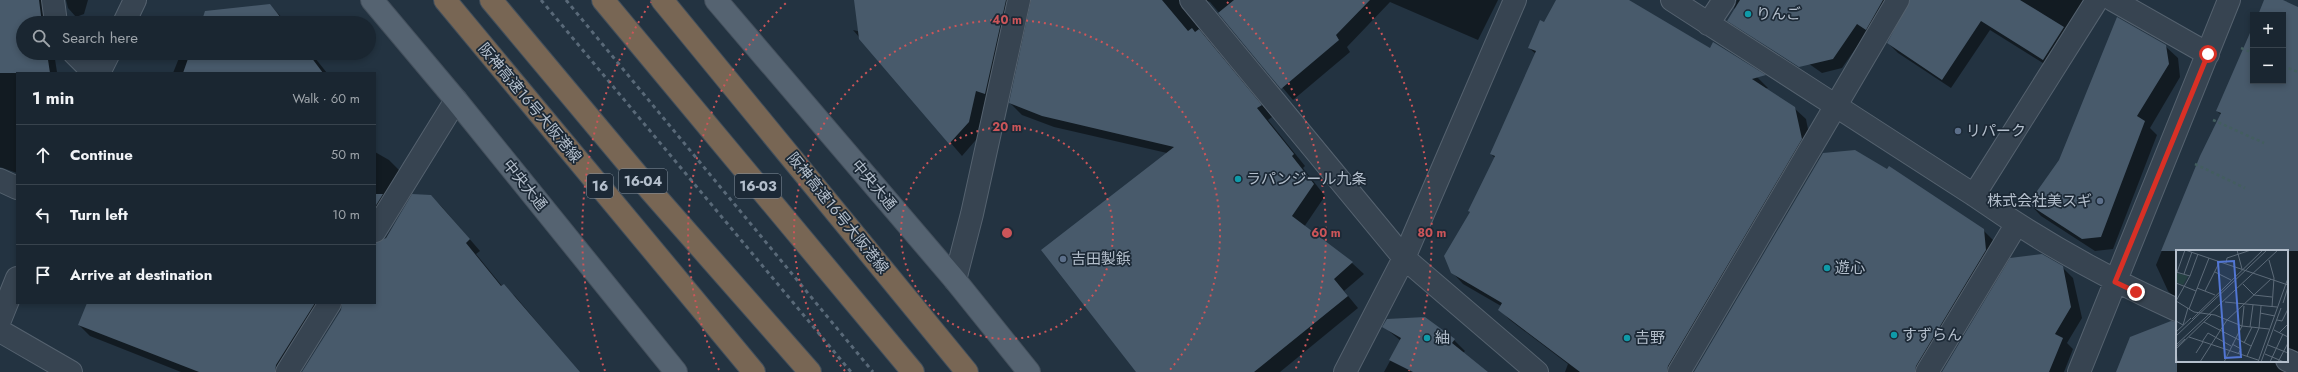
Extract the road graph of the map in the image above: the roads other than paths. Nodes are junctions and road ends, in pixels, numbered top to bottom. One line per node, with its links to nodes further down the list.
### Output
1 (53, 0): 18 (street)
2 (135, 0): 19 (street)
3 (372, 0): 26 (main road, 中央大通)
4 (445, 0): 46 (highway, 阪神高速16号大阪港線 / 16)
5 (491, 0): 47 (highway, 16-04)
6 (603, 0): 48 (highway, 16-03)
7 (662, 0): 49 (highway, 阪神高速16号大阪港線)
8 (716, 0): 35 (main road, 中央大通)
9 (1019, 0): 35 (street)
10 (1191, 0): 33 (street)
11 (1515, 0): 33 (street)
12 (1672, 0): 20 (street)
13 (1724, 0): 20 (street)
14 (1898, 0): 27 (street)
15 (2097, 0): 30 (street)
16 (2113, 0): 21 (street)
17 (2229, 0): 21 (street)
18 (55, 16)
19 (127, 16)
20 (1708, 24): 27 (street)
21 (2208, 54): 36 (street)
22 (81, 60): 24 (street)
23 (106, 60): 25 (street)
24 (93, 72)
25 (100, 72)
26 (456, 100): 32 (street); 45 (main road, 中央大通)
27 (1836, 107): 30 (street); 53 (street)
28 (0, 180): 29 (street)
29 (16, 188)
30 (1974, 195): 31 (street)
31 (2016, 225): 36 (street); 54 (street)
32 (376, 229)
33 (1404, 258): 51 (street); 52 (street)
34 (16, 280): 39 (street)
35 (955, 280): 50 (main road, 中央大通)
36 (2115, 282): 38 (street); 55 (street)
37 (329, 304): 44 (street)
38 (2176, 310)
39 (0, 320)
40 (0, 331): 43 (street)
41 (2288, 360): 42 (street)
42 (2298, 365)
43 (71, 372)
44 (287, 372)
45 (676, 372)
46 (754, 372)
47 (810, 372)
48 (913, 372)
49 (967, 372)
50 (1029, 372)
51 (1345, 372)
52 (1537, 372)
53 (1679, 372)
54 (1927, 372)
55 (2079, 372)

